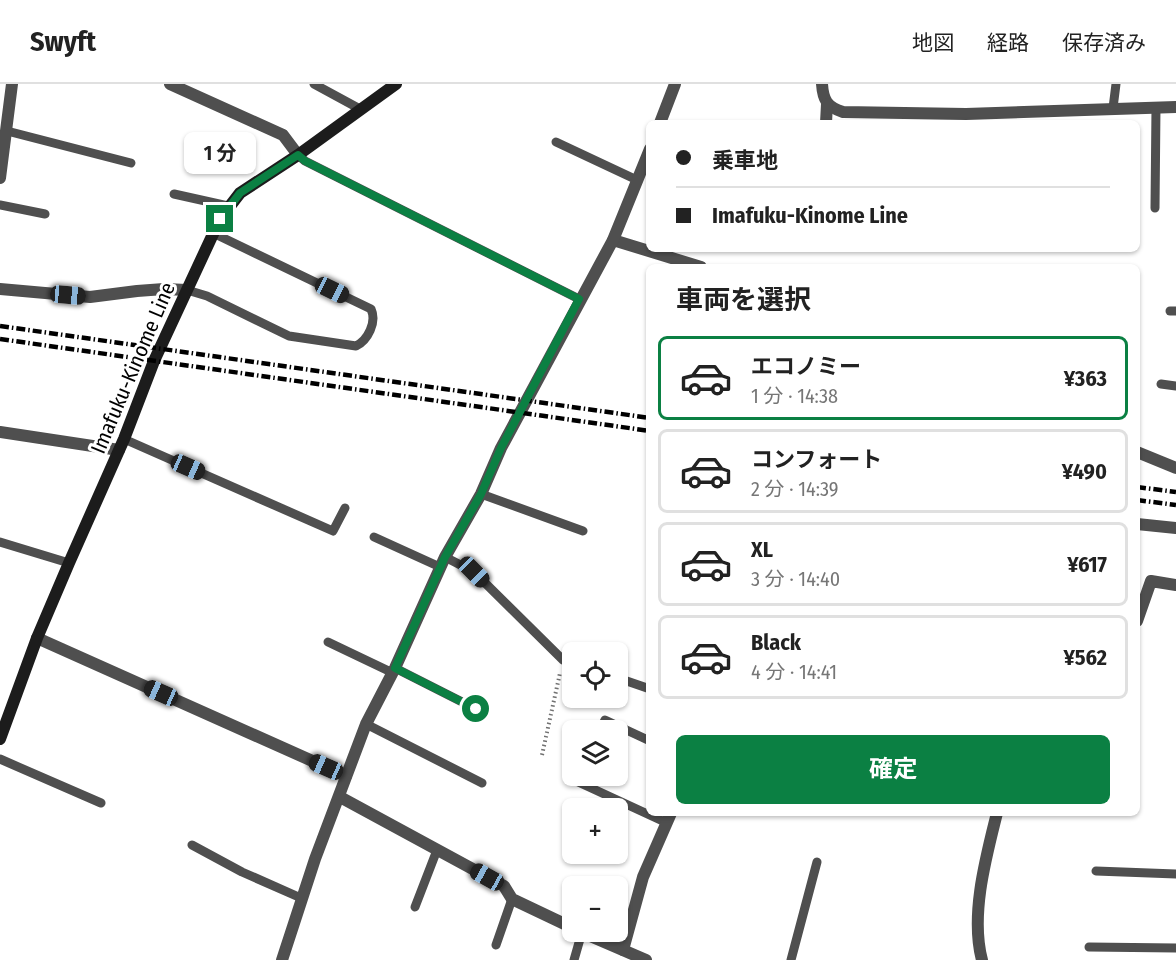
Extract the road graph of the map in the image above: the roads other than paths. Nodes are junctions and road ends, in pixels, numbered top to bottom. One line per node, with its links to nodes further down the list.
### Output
1 (12, 84): 15 (street)
2 (170, 84): 17 (street)
3 (314, 84): 12 (lane)
4 (396, 84): 12 (main road, Imafuku-Kinome Line)
5 (675, 84): 13 (street)
6 (822, 84): 8 (street)
7 (1116, 84): 11 (lane)
8 (827, 104): 11 (street); 14 (street)
9 (1156, 107): 10 (street); 11 (street); 25 (lane)
10 (1176, 107)
11 (1113, 108)
12 (360, 109): 17 (main road, Imafuku-Kinome Line)
13 (661, 120)
14 (826, 120)
15 (7, 131): 19 (lane); 20 (street)
16 (556, 142): 21 (lane)
17 (298, 155): 24 (main road, Imafuku-Kinome Line); 34 (lane)
18 (646, 159): 21 (street)
19 (131, 163)
20 (0, 178)
21 (637, 180): 28 (street)
22 (174, 194): 24 (lane)
23 (0, 205): 26 (lane)
24 (228, 206): 27 (main road, Imafuku-Kinome Line)
25 (1155, 208)
26 (45, 214)
27 (213, 233): 33 (main road, Imafuku-Kinome Line); 33 (lane)
28 (613, 240): 29 (street); 34 (street)
29 (646, 250)
30 (652, 252): 31 (street)
31 (691, 264)
32 (0, 289): 33 (street)
33 (187, 290): 38 (main road, Imafuku-Kinome Line)
34 (579, 299): 41 (street)
35 (1161, 384): 36 (lane)
36 (1176, 386)
37 (0, 432): 38 (street)
38 (121, 445): 42 (lane); 49 (main road, Imafuku-Kinome Line)
39 (1140, 453): 40 (street)
40 (1176, 468)
41 (481, 494): 45 (lane); 48 (street)
42 (345, 508)
43 (1140, 524): 44 (street)
44 (1176, 528)
45 (583, 531)
46 (374, 537): 48 (lane)
47 (0, 542): 49 (lane)
48 (442, 562): 54 (lane); 55 (street)
49 (69, 563): 52 (main road, Imafuku-Kinome Line)
50 (1176, 585): 51 (street)
51 (1140, 612)
52 (37, 638): 61 (main road, Imafuku-Kinome Line); 64 (street)
53 (328, 642): 55 (lane)
54 (562, 659)
55 (394, 670): 58 (lane); 59 (street)
56 (628, 681): 57 (lane)
57 (646, 687)
58 (476, 709)
59 (366, 724): 64 (street); 65 (lane)
60 (628, 731): 62 (lane)
61 (0, 739)
62 (646, 739)
63 (0, 759): 68 (lane)
64 (346, 777): 67 (street)
65 (482, 783)
66 (589, 786): 69 (lane)
67 (340, 797): 73 (street); 77 (street)
68 (100, 803)
69 (646, 809)
70 (996, 816): 91 (street)
71 (669, 818): 86 (street)
72 (192, 845): 77 (lane)
73 (437, 850): 78 (street); 79 (lane)
74 (817, 862): 90 (lane)
75 (1096, 871): 76 (lane)
76 (1176, 874)
77 (301, 898): 87 (street)
78 (512, 899): 80 (street); 83 (lane)
79 (415, 907)
80 (562, 923)
81 (579, 942): 88 (lane)
82 (605, 942): 86 (street)
83 (496, 945)
84 (1089, 947): 85 (lane)
85 (1176, 948)
86 (623, 950): 89 (street)
87 (282, 960)
88 (574, 960)
89 (646, 960)
90 (790, 960)
91 (982, 960)

